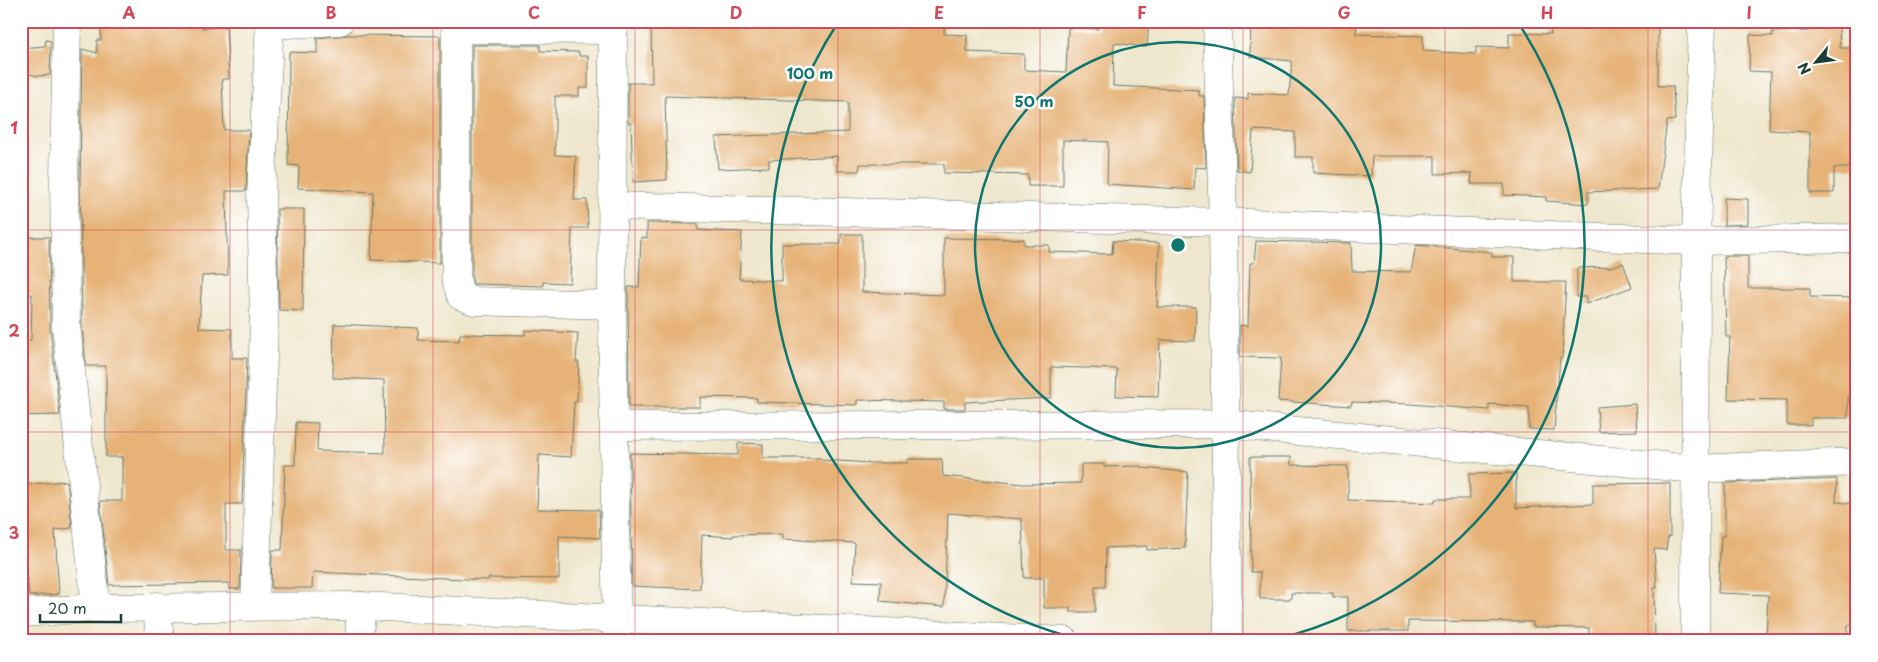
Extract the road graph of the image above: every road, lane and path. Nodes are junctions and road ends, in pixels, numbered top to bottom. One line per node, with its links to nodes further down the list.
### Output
1 (67, 21): 20 (street)
2 (340, 21): 5 (street)
3 (1216, 21): 9 (street)
4 (1702, 21): 11 (street)
5 (270, 23): 18 (street)
6 (456, 25): 7 (street); 12 (street)
7 (614, 26): 8 (street)
8 (612, 206): 9 (street); 12 (street)
9 (1223, 222): 11 (street); 13 (street)
10 (1857, 238): 11 (street)
11 (1696, 241): 16 (street)
12 (612, 305): 14 (street)
13 (1224, 424): 14 (street); 16 (street); 26 (street)
14 (614, 426): 22 (street)
15 (1857, 462): 16 (street)
16 (1696, 469): 27 (street)
17 (157, 606): 18 (street); 20 (street); 23 (street)
18 (256, 606): 19 (street)
19 (361, 606): 22 (street); 24 (street)
20 (96, 608): 21 (street)
21 (21, 613)
22 (618, 630): 25 (street)
23 (160, 641)
24 (359, 641)
25 (1065, 641)
26 (1228, 641)
27 (1695, 641)

